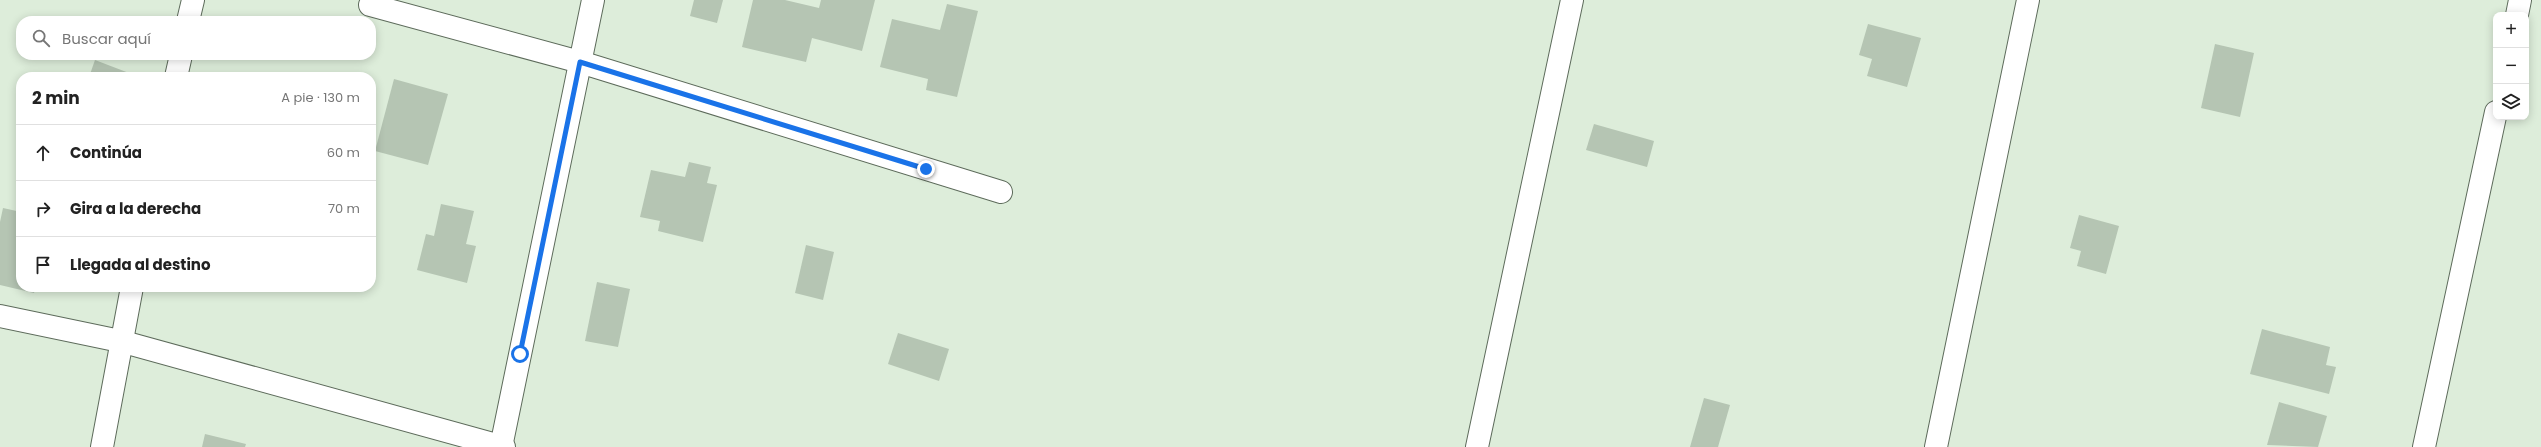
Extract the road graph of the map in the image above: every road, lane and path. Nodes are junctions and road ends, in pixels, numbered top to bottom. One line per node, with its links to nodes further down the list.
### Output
1 (193, 0): 8 (street)
2 (593, 0): 10 (street)
3 (1572, 0): 19 (street)
4 (2028, 0): 20 (street)
5 (2520, 0): 7 (street)
6 (370, 5): 10 (street)
7 (2518, 12)
8 (189, 16)
9 (180, 60): 11 (street)
10 (580, 62): 13 (street); 18 (street)
11 (177, 72)
12 (2494, 120): 21 (street)
13 (1001, 192)
14 (131, 292): 16 (street)
15 (0, 316): 16 (street)
16 (120, 341): 17 (street); 18 (street)
17 (102, 447)
18 (502, 447)
19 (1477, 447)
20 (1936, 447)
21 (2424, 447)

